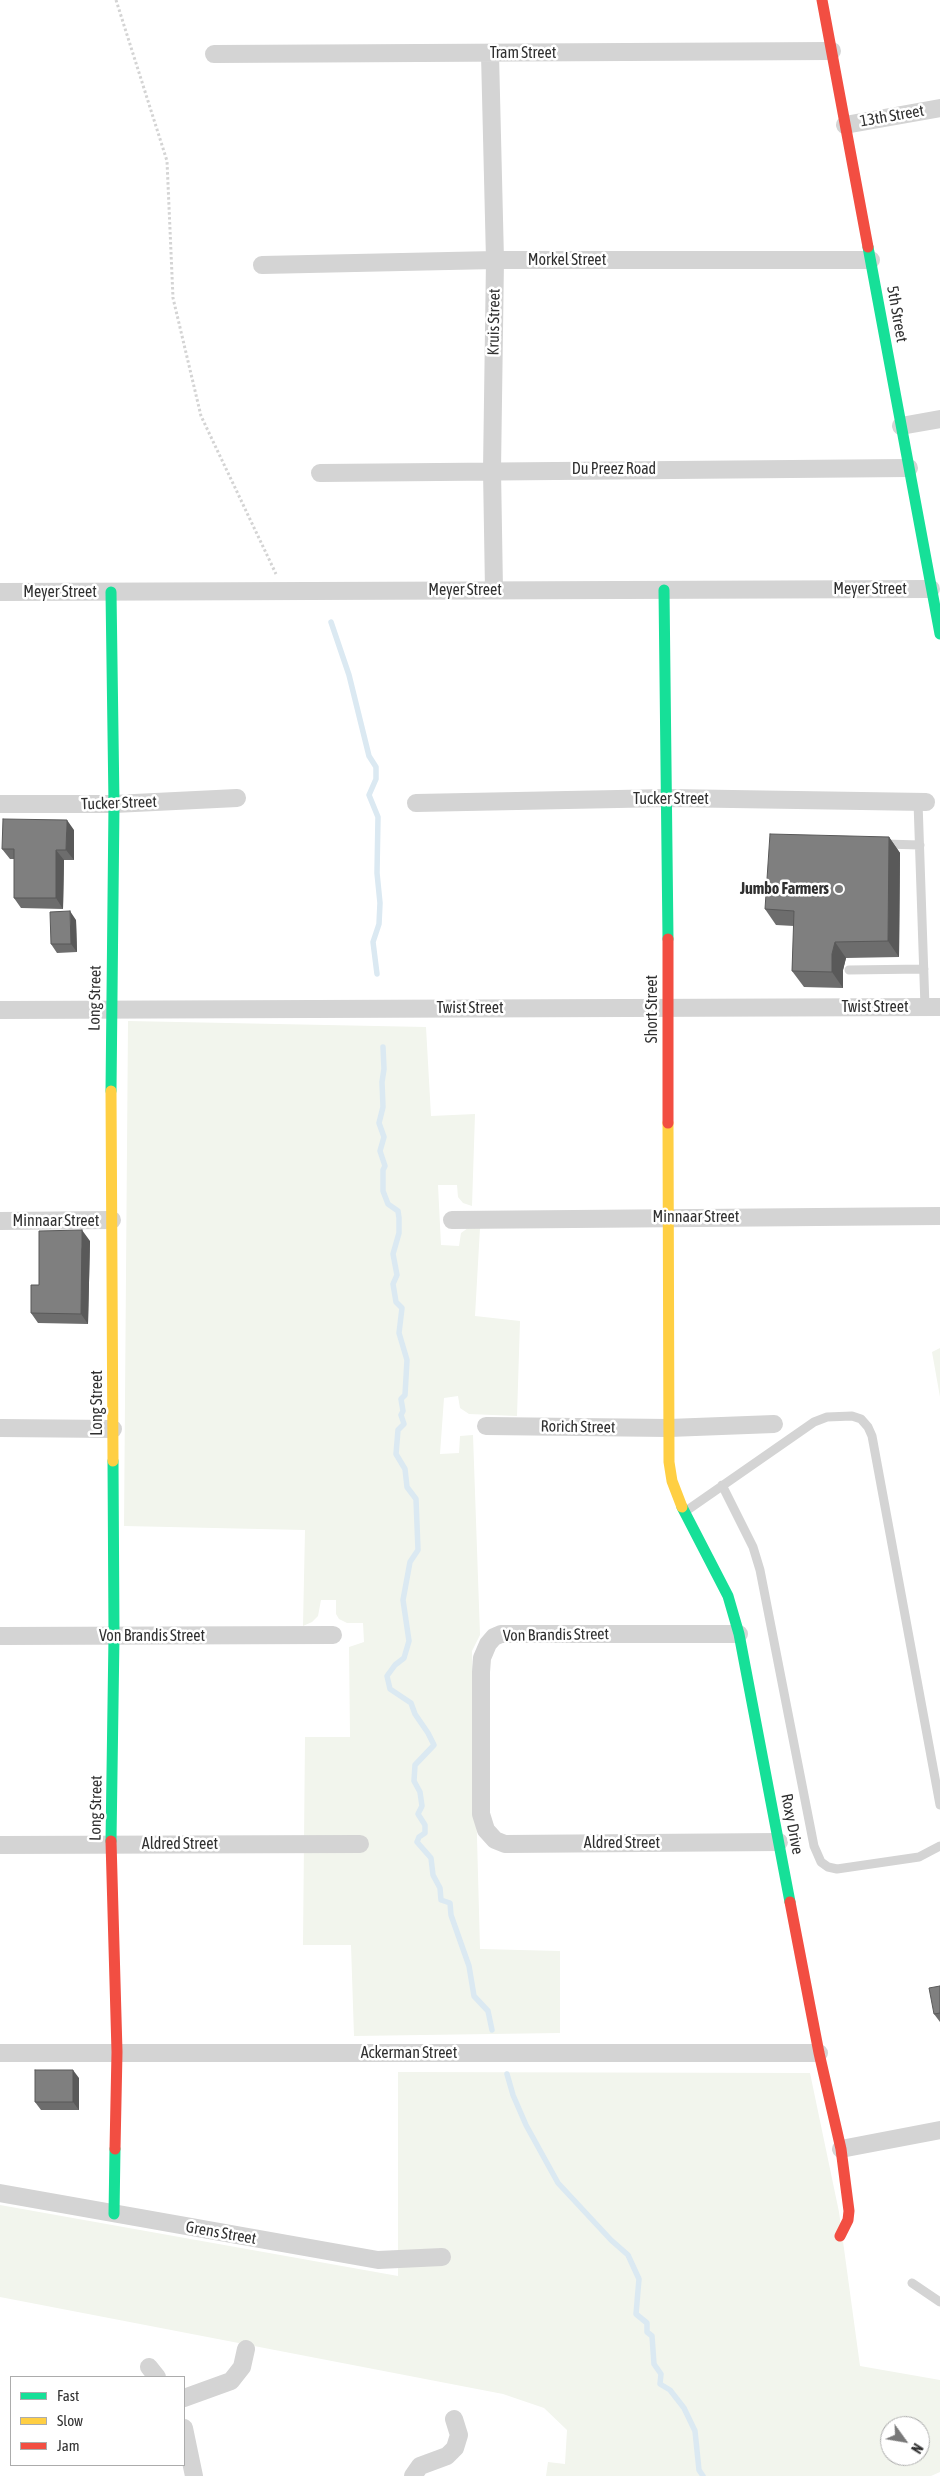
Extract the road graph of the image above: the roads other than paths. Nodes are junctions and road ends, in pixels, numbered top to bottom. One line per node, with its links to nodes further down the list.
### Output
1 (822, 0): 2 (street, 5th Street)
2 (832, 51): 4 (street, Tram Street); 6 (street, 5th Street)
3 (214, 54): 4 (street, Tram Street)
4 (490, 54): 7 (street, Kruis Street)
5 (940, 108): 6 (street, 13th Street)
6 (845, 125): 8 (street, 5th Street)
7 (495, 260): 8 (street, Morkel Street); 9 (street, Morkel Street); 13 (street, Kruis Street)
8 (871, 260): 11 (street, 5th Street)
9 (262, 265)
10 (940, 419): 11 (street)
11 (901, 426): 12 (street, 5th Street)
12 (909, 468): 13 (street, Du Preez Road); 15 (street, 5th Street)
13 (492, 470): 14 (street, Du Preez Road); 16 (street, Kruis Street)
14 (320, 472)
15 (931, 589): 17 (street, Meyer Street); 20 (street, 5th Street)
16 (494, 590): 17 (street, Meyer Street); 19 (street, Meyer Street)
17 (664, 590): 22 (street, Short Street)
18 (0, 592): 19 (street, Meyer Street)
19 (111, 592): 26 (street, Long Street)
20 (940, 634)
21 (238, 798): 26 (street, Tucker Street)
22 (668, 798): 23 (street, Tucker Street); 24 (street, Tucker Street); 31 (street, Short Street)
23 (922, 802): 28 (lane)
24 (416, 803)
25 (0, 804): 26 (street, Tucker Street)
26 (114, 804): 34 (street, Long Street)
27 (871, 844): 28 (lane)
28 (920, 845): 29 (lane)
29 (924, 969): 30 (lane); 32 (lane)
30 (849, 970)
31 (668, 1007): 32 (street, Twist Street); 34 (street, Twist Street); 36 (street, Short Street)
32 (932, 1007)
33 (0, 1010): 34 (street, Twist Street)
34 (110, 1010): 37 (street, Long Street)
35 (940, 1216): 36 (street, Minnaar Street)
36 (669, 1217): 38 (street, Minnaar Street); 43 (street, Short Street)
37 (112, 1220): 39 (street, Minnaar Street); 44 (street, Long Street)
38 (452, 1220)
39 (0, 1221)
40 (774, 1424): 43 (street, Rorich Street)
41 (486, 1426): 43 (street, Rorich Street)
42 (0, 1428): 44 (street)
43 (669, 1428): 46 (street, Roxy Drive)
44 (114, 1429): 50 (street, Long Street)
45 (722, 1485): 46 (lane); 51 (lane); 57 (lane)
46 (686, 1511): 47 (street, Roxy Drive)
47 (739, 1634): 52 (street, Von Brandis Street); 53 (street, Roxy Drive)
48 (334, 1635): 50 (street, Von Brandis Street)
49 (0, 1636): 50 (street, Von Brandis Street)
50 (114, 1636): 54 (street, Long Street)
51 (940, 1804)
52 (481, 1814): 53 (street, Aldred Street)
53 (779, 1842): 60 (street, Roxy Drive)
54 (111, 1844): 55 (street, Aldred Street); 56 (street, Aldred Street); 58 (street, Long Street)
55 (360, 1844)
56 (0, 1845)
57 (940, 1846)
58 (117, 2052): 59 (street, Ackerman Street); 60 (street, Ackerman Street); 64 (street, Long Street)
59 (0, 2053)
60 (818, 2054): 62 (street, Roxy Drive)
61 (940, 2130): 62 (street)
62 (841, 2148): 65 (street, Roxy Drive)
63 (0, 2193): 64 (street, Grens Street)
64 (114, 2214): 66 (street, Grens Street)
65 (840, 2236)
66 (442, 2257)
67 (912, 2283): 68 (lane)
68 (940, 2302)
69 (246, 2349): 70 (street)
70 (185, 2398)
71 (454, 2420): 74 (street)
72 (185, 2433): 73 (street)
73 (194, 2476)
74 (413, 2476)

